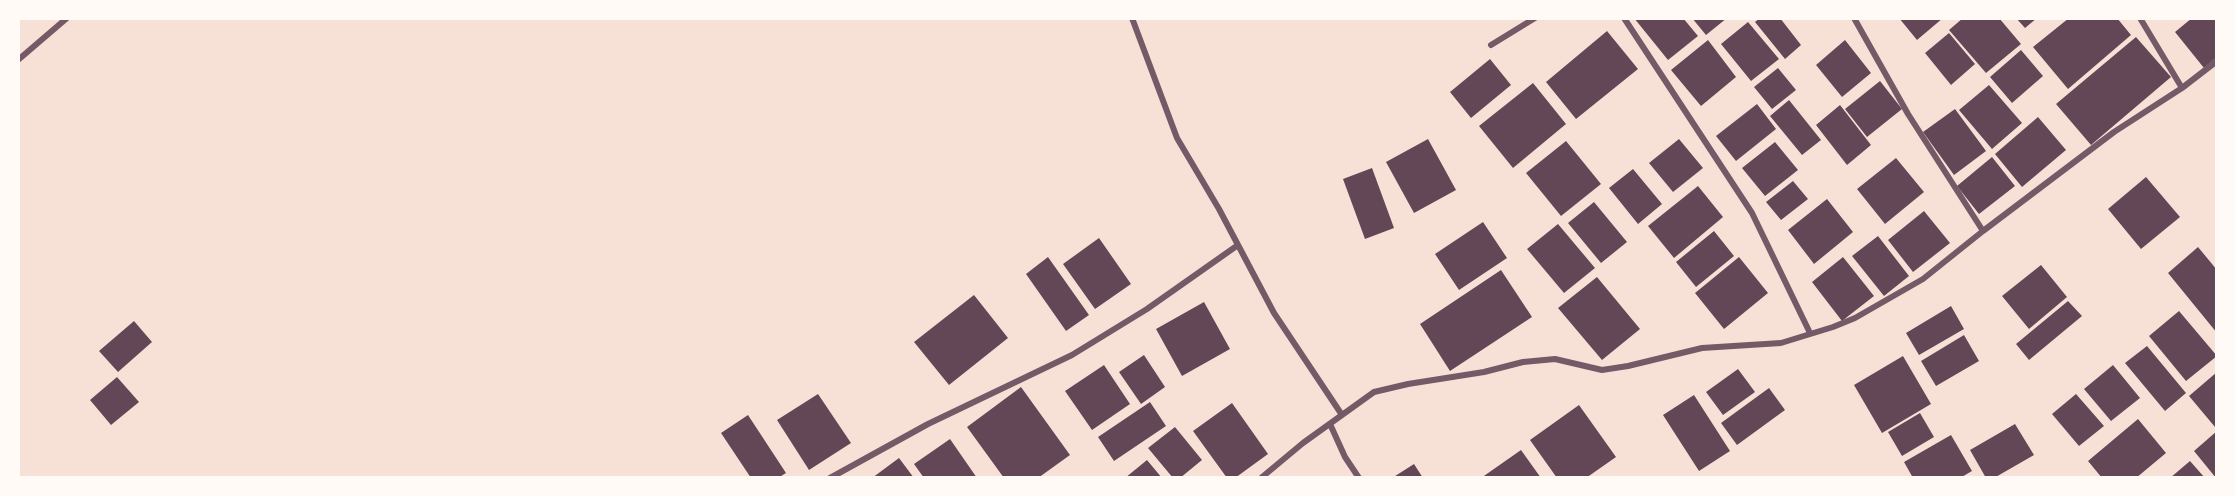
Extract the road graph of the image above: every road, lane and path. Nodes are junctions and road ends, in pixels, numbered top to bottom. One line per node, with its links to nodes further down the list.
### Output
1 (67, 18): 8 (street)
2 (1132, 18): 12 (street)
3 (1535, 18): 7 (street)
4 (1624, 18): 13 (street)
5 (1854, 18): 11 (street)
6 (2140, 18): 10 (street)
7 (1491, 45)
8 (18, 60)
9 (2217, 61): 10 (street)
10 (2182, 87): 11 (street)
11 (1983, 231): 13 (street)
12 (1238, 245): 14 (street); 16 (street)
13 (1810, 333): 14 (street)
14 (1342, 415): 15 (street)
15 (1330, 424): 17 (street); 18 (street)
16 (830, 478)
17 (1261, 478)
18 (1359, 478)

